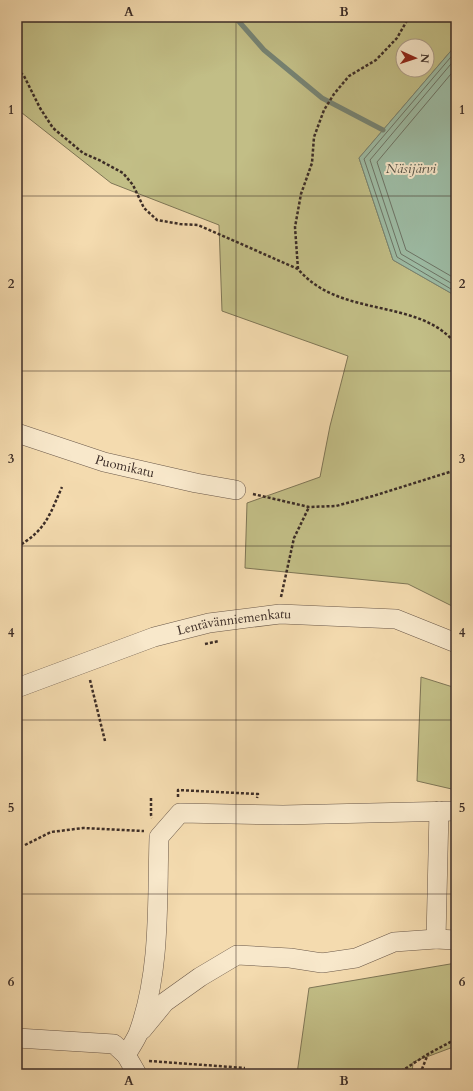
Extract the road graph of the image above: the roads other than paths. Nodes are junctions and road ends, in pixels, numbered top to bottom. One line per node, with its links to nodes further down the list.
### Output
1 (17, 433): 2 (street, Puomikatu)
2 (236, 490)
3 (456, 643): 4 (street, Lentävänniemenkatu)
4 (17, 688)
5 (447, 811): 6 (street); 8 (street)
6 (436, 939): 7 (street); 8 (street)
7 (456, 940)
8 (138, 1035): 10 (street)
9 (17, 1038): 10 (street)
10 (126, 1055): 11 (street)
11 (136, 1074)

